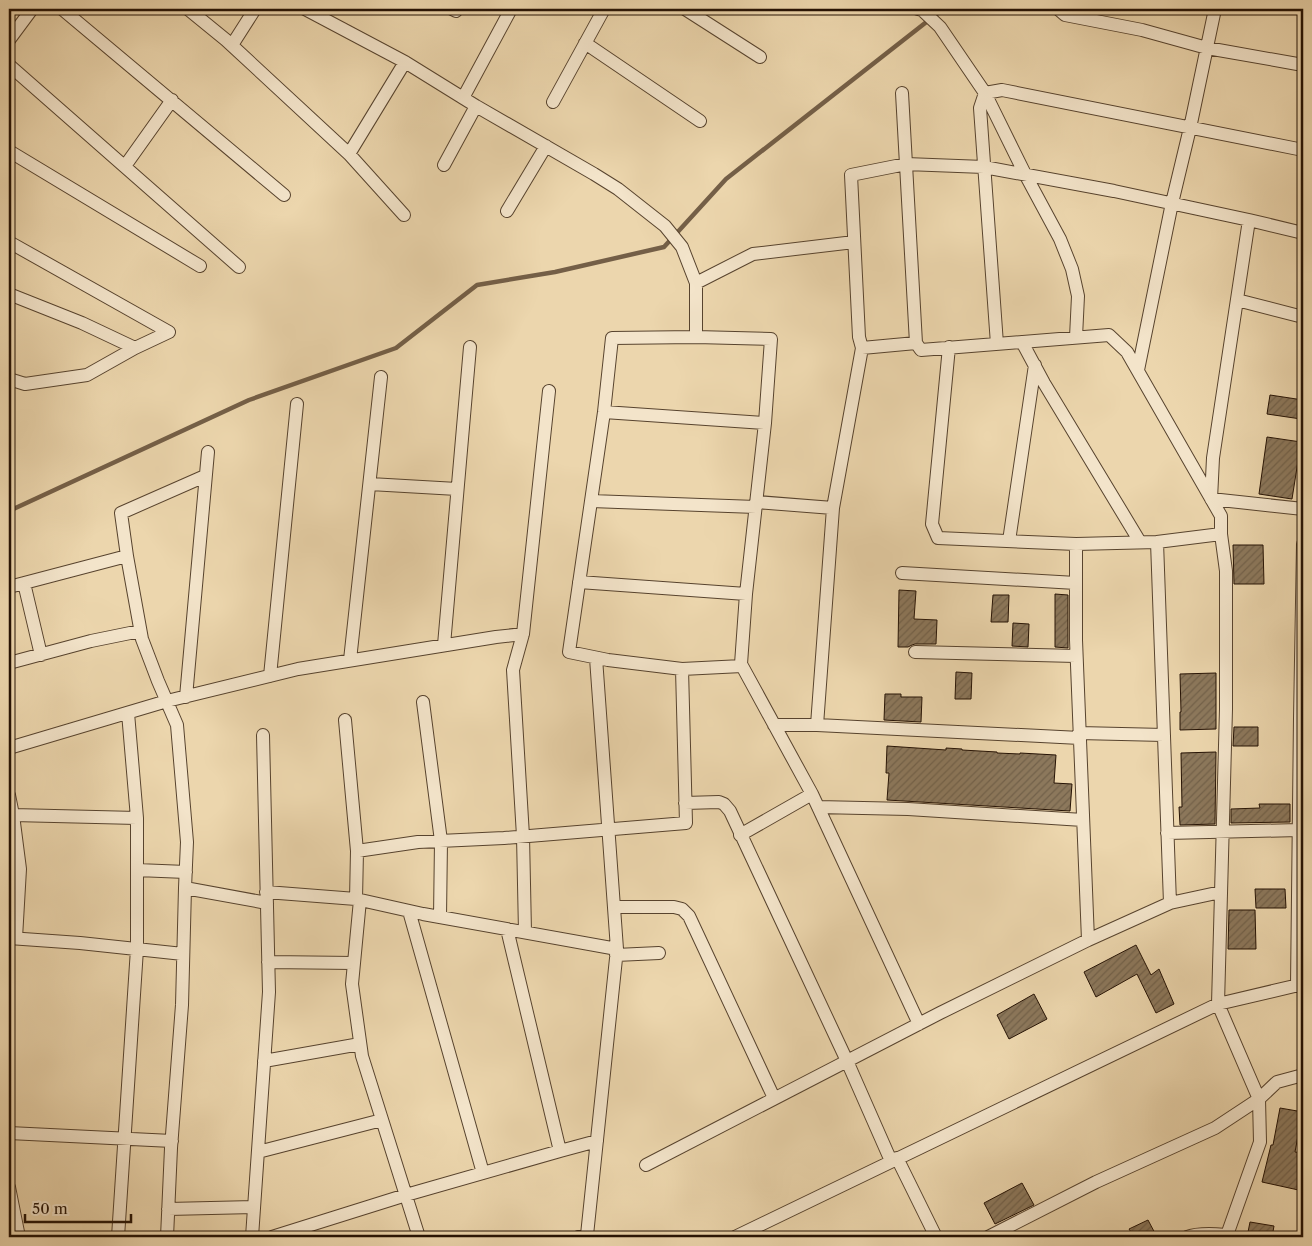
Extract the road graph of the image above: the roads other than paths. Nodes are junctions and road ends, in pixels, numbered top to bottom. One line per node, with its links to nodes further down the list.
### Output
1 (32, 9): 12 (street)
2 (62, 9): 23 (street)
3 (188, 9): 14 (street)
4 (255, 9): 14 (street)
5 (305, 9): 17 (street)
6 (511, 9): 22 (street)
7 (604, 9): 13 (street)
8 (685, 9): 16 (street)
9 (920, 9): 21 (street)
10 (1058, 9): 15 (street)
11 (1215, 9): 15 (street)
12 (9, 40)
13 (585, 42): 24 (street); 26 (street)
14 (232, 45): 31 (street)
15 (1207, 48): 19 (street); 27 (street)
16 (760, 57)
17 (405, 62): 22 (street); 31 (street)
18 (9, 65): 34 (street)
19 (1303, 65)
20 (902, 93): 33 (street)
21 (985, 93): 27 (street); 35 (street); 36 (street)
22 (463, 98): 25 (street)
23 (172, 100): 34 (street); 37 (street)
24 (553, 102)
25 (476, 106): 28 (street); 32 (street)
26 (700, 122)
27 (1190, 128): 29 (street); 38 (street)
28 (546, 146): 39 (street); 47 (street)
29 (1303, 150)
30 (9, 151): 45 (street)
31 (349, 154): 40 (street)
32 (444, 164)
33 (906, 164): 35 (street); 44 (street); 54 (street)
34 (125, 166): 46 (street)
35 (984, 167): 36 (street); 55 (street)
36 (1025, 174): 38 (street); 52 (street)
37 (284, 195)
38 (1172, 203): 41 (street); 61 (street)
39 (507, 211)
40 (404, 216)
41 (1250, 220): 42 (street); 49 (street)
42 (1303, 233)
43 (9, 242): 57 (street)
44 (854, 242): 47 (street); 58 (street)
45 (200, 266)
46 (239, 267)
47 (696, 283): 51 (street)
48 (9, 294): 57 (street)
49 (1237, 300): 50 (street); 74 (street)
50 (1303, 317)
51 (696, 337): 68 (street); 69 (street)
52 (1076, 337): 53 (street); 61 (street)
53 (1022, 342): 55 (street); 60 (street)
54 (916, 343): 58 (street); 59 (street)
55 (997, 344): 59 (street)
56 (470, 347): 73 (street)
57 (136, 348): 64 (street)
58 (862, 348): 77 (street)
59 (949, 348): 80 (street)
60 (1034, 365): 80 (street); 81 (street)
61 (1138, 370): 74 (street)
62 (381, 377): 72 (street)
63 (9, 378): 64 (street)
64 (25, 384): 65 (street)
65 (9, 391)
66 (549, 391): 93 (street)
67 (297, 404): 103 (street)
68 (604, 412): 69 (street); 75 (street)
69 (765, 423): 76 (street)
70 (208, 452): 71 (street)
71 (206, 476): 85 (street); 104 (street)
72 (370, 484): 73 (street); 99 (street)
73 (457, 489): 94 (street)
74 (1211, 499): 78 (street); 79 (street)
75 (591, 501): 76 (street); 88 (street)
76 (757, 505): 77 (street); 91 (street)
77 (833, 508): 110 (street)
78 (1303, 510)
79 (1221, 534): 82 (street); 124 (street)
80 (1009, 541): 83 (street)
81 (1140, 542): 82 (street); 83 (street)
82 (1157, 542): 113 (street)
83 (1076, 544): 89 (street)
84 (1303, 544): 123 (street)
85 (127, 556): 87 (street); 92 (street)
86 (902, 573): 89 (street)
87 (24, 582): 90 (street); 96 (street)
88 (579, 582): 91 (street); 98 (street)
89 (1076, 583): 97 (street)
90 (9, 587)
91 (746, 594): 101 (street)
92 (140, 631): 96 (street); 105 (street)
93 (523, 634): 94 (street); 127 (street)
94 (444, 645): 99 (street)
95 (915, 652): 97 (street)
96 (41, 655): 100 (street)
97 (1076, 656): 112 (street)
98 (596, 658): 102 (street); 122 (street)
99 (350, 660): 103 (street)
100 (9, 664)
101 (742, 666): 102 (street); 109 (street)
102 (682, 669): 117 (street)
103 (270, 676): 104 (street)
104 (186, 696): 105 (street)
105 (167, 701): 107 (street); 132 (street)
106 (423, 702): 128 (street)
107 (128, 713): 114 (street); 120 (street)
108 (345, 720): 129 (street)
109 (774, 725): 110 (street); 115 (street)
110 (817, 725): 112 (street)
111 (263, 735): 135 (street)
112 (1080, 735): 113 (street); 121 (street)
113 (1164, 735): 125 (street)
114 (9, 748)
115 (812, 794): 118 (street); 126 (street)
116 (9, 795): 119 (street)
117 (685, 803): 122 (street); 126 (street)
118 (818, 806): 121 (street); 153 (street)
119 (13, 815): 120 (street); 130 (street)
120 (137, 818): 131 (street)
121 (1083, 820): 144 (street)
122 (608, 830): 127 (street); 138 (street)
123 (1298, 830): 124 (street); 151 (street)
124 (1223, 832): 125 (street); 134 (street)
125 (1167, 833): 137 (street)
126 (740, 835): 156 (street)
127 (523, 836): 128 (street); 142 (street)
128 (441, 841): 129 (street); 140 (street)
129 (356, 851): 136 (street)
130 (14, 856): 143 (street)
131 (137, 870): 132 (street); 145 (street)
132 (186, 872): 133 (street)
133 (185, 888): 135 (street); 148 (street)
134 (1221, 892): 137 (street); 152 (street)
135 (267, 898): 136 (street); 149 (street)
136 (358, 899): 139 (street); 150 (street)
137 (1170, 903): 144 (street)
138 (614, 907): 146 (street); 158 (street)
139 (410, 911): 140 (street); 169 (street)
140 (440, 917): 141 (street)
141 (507, 929): 142 (street); 165 (street)
142 (525, 932): 146 (street)
143 (13, 938): 145 (street)
144 (1088, 940): 153 (street)
145 (137, 949): 148 (street); 162 (street)
146 (617, 952): 147 (street); 164 (street)
147 (659, 953)
148 (183, 954): 163 (street)
149 (268, 962): 150 (street); 155 (street)
150 (354, 963): 154 (street)
151 (1300, 985): 152 (street)
152 (1218, 1004): 159 (street); 167 (street)
153 (919, 1024): 156 (street)
154 (360, 1044): 155 (street); 160 (street)
155 (264, 1061): 166 (street)
156 (846, 1061): 158 (street); 167 (street)
157 (1303, 1075): 159 (street)
158 (774, 1098): 168 (street)
159 (1260, 1100): 174 (street); 184 (street)
160 (382, 1120): 166 (street); 171 (street)
161 (9, 1133): 162 (street)
162 (124, 1138): 163 (street); 176 (street)
163 (172, 1141): 173 (street)
164 (597, 1141): 165 (street); 181 (street)
165 (560, 1151): 169 (street)
166 (258, 1152): 172 (street)
167 (894, 1160): 182 (street); 183 (street)
168 (646, 1165)
169 (483, 1173): 171 (street)
170 (9, 1188): 175 (street)
171 (406, 1195): 179 (street); 180 (street)
172 (254, 1207): 173 (street); 178 (street)
173 (168, 1209): 177 (street)
174 (1229, 1236): 185 (street)
175 (19, 1237)
176 (118, 1237)
177 (167, 1237)
178 (252, 1237)
179 (272, 1237)
180 (419, 1237)
181 (578, 1237)
182 (734, 1237)
183 (936, 1237)
184 (988, 1237)
185 (1187, 1237)

